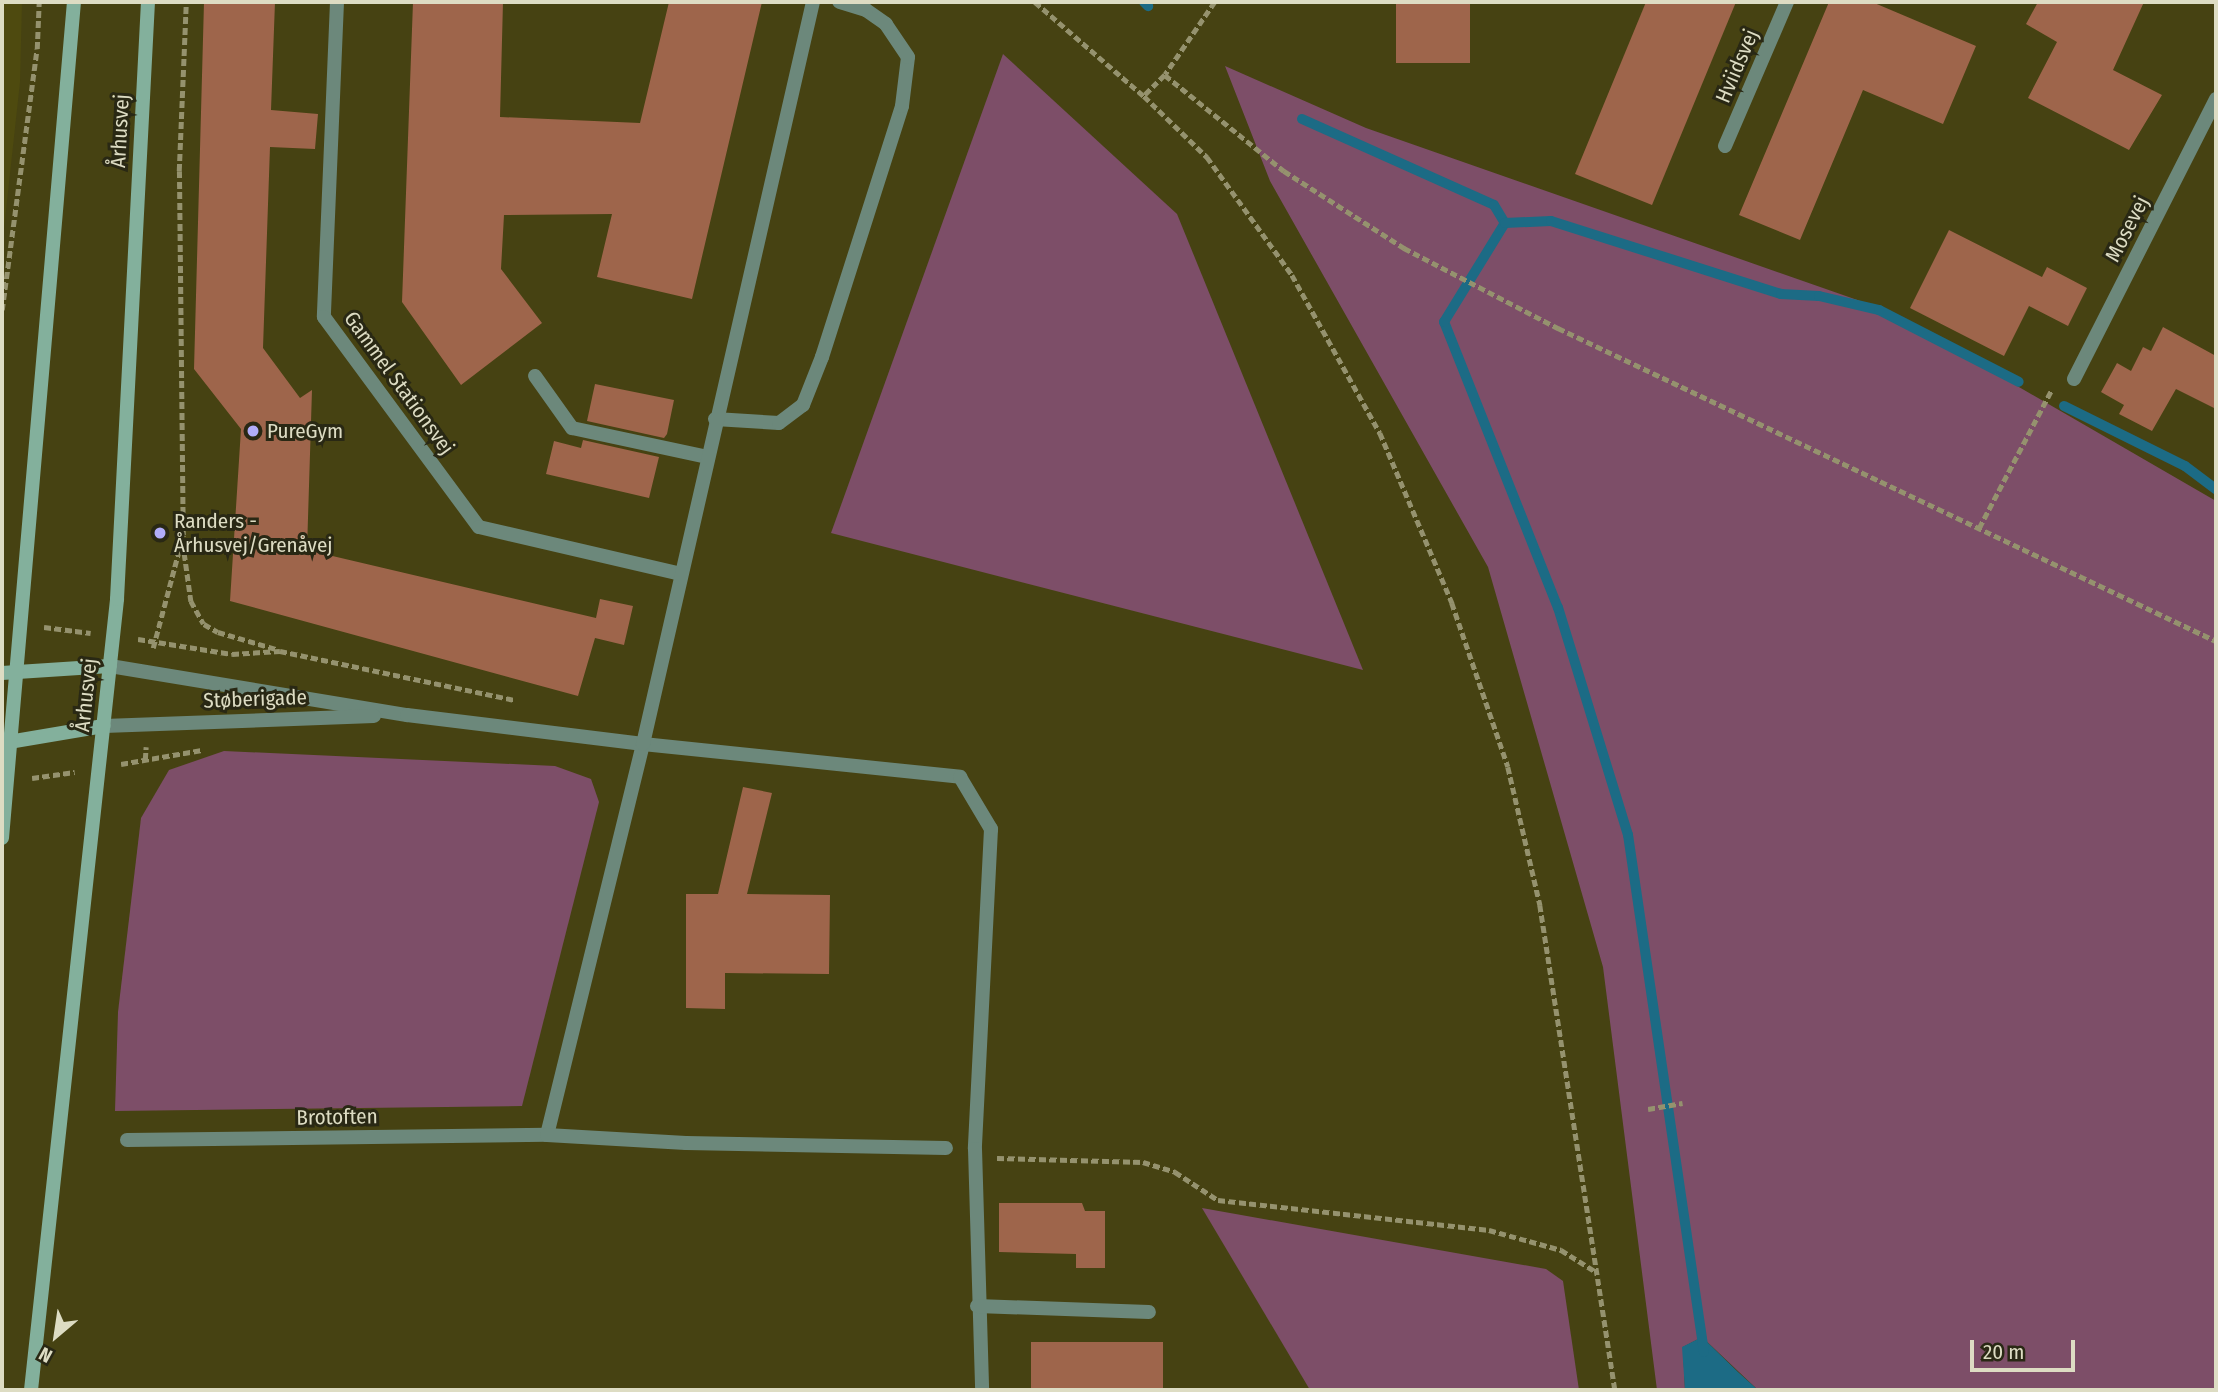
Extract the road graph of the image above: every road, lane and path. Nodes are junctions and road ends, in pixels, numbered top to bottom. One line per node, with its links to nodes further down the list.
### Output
1 (39, 2): 15 (path)
2 (74, 2): 23 (main road)
3 (148, 2): 24 (main road, Århusvej)
4 (186, 2): 21 (path)
5 (337, 2): 22 (street, Gammel Stationsvej)
6 (813, 2): 18 (street)
7 (839, 2): 18 (street)
8 (1035, 2): 12 (path)
9 (1215, 2): 11 (path)
10 (1787, 2): 14 (street, Hviidsvej)
11 (1165, 75): 12 (path); 20 (path)
12 (1144, 96): 42 (path)
13 (2216, 99): 17 (street, Mosevej)
14 (1725, 146)
15 (2, 310)
16 (535, 376): 19 (street)
17 (2074, 379): 20 (path)
18 (715, 419): 19 (street)
19 (707, 457): 22 (street)
20 (1979, 528): 25 (path)
21 (183, 535): 26 (path); 27 (path)
22 (681, 574): 34 (street)
23 (19, 624): 24 (path); 29 (main road)
24 (113, 636): 26 (path); 28 (main road, Århusvej)
25 (2216, 641)
26 (153, 642): 27 (path)
27 (281, 651): 30 (path)
28 (110, 666): 29 (main road); 31 (street, Støberigade); 32 (main road, Århusvej)
29 (8, 673): 33 (main road)
30 (521, 702)
31 (407, 715): 32 (street, Støberigade); 34 (street, Støberigade)
32 (104, 726): 33 (main road); 45 (main road, Århusvej)
33 (6, 743): 35 (main road)
34 (643, 744): 38 (street); 41 (street, Støberigade)
35 (2, 838)
36 (1682, 1103): 37 (path)
37 (1648, 1109)
38 (547, 1135): 39 (street, Brotoften); 40 (street, Brotoften)
39 (127, 1140)
40 (946, 1147)
41 (975, 1149): 42 (path); 43 (street)
42 (1596, 1271): 47 (path)
43 (977, 1306): 44 (street); 46 (street)
44 (1149, 1312)
45 (31, 1390)
46 (982, 1390)
47 (1615, 1390)

